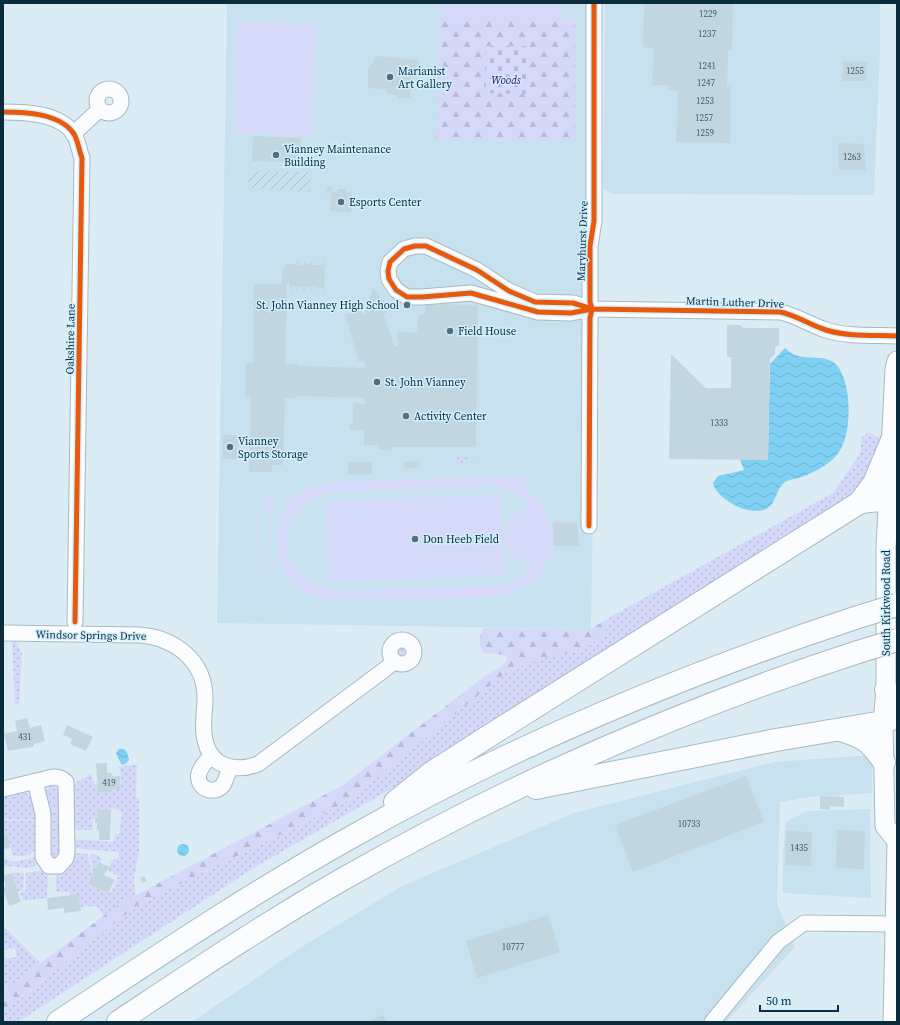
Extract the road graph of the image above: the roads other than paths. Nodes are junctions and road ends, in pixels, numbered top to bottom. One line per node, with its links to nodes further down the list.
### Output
1 (594, 3): 5 (street, Maryhurst Drive)
2 (100, 109): 4 (street)
3 (3, 112): 4 (street, Oakshire Lane)
4 (73, 134): 13 (street, Oakshire Lane)
5 (592, 309): 5 (street, Martin Luther Drive); 6 (street, Martin Luther Drive); 11 (street, Maryhurst Drive)
6 (897, 336)
7 (897, 362): 8 (main road, South Kirkwood Road)
8 (892, 440): 9 (highway); 10 (main road, South Kirkwood Road)
9 (859, 503): 10 (highway); 26 (highway)
10 (893, 508): 17 (main road, South Kirkwood Road)
11 (589, 526)
12 (897, 605): 26 (highway, bridge)
13 (75, 622)
14 (3, 633): 20 (street, Windsor Springs Drive)
15 (897, 640): 25 (highway, bridge)
16 (394, 661): 22 (street)
17 (892, 698): 18 (main road, South Kirkwood Road)
18 (890, 719): 19 (highway); 21 (main road, South Kirkwood Road)
19 (837, 729): 21 (highway); 25 (highway)
20 (212, 755): 22 (street, Windsor Springs Drive); 22 (street)
21 (884, 762): 27 (main road, South Kirkwood Road)
22 (230, 768)
23 (35, 781): 23 (street); 24 (street)
24 (3, 789)
25 (504, 795): 30 (highway)
26 (357, 834): 29 (highway)
27 (897, 841): 28 (main road, South Kirkwood Road)
28 (896, 924): 31 (street); 32 (main road, South Kirkwood Road)
29 (58, 1022)
30 (118, 1022)
31 (712, 1022)
32 (893, 1022)

